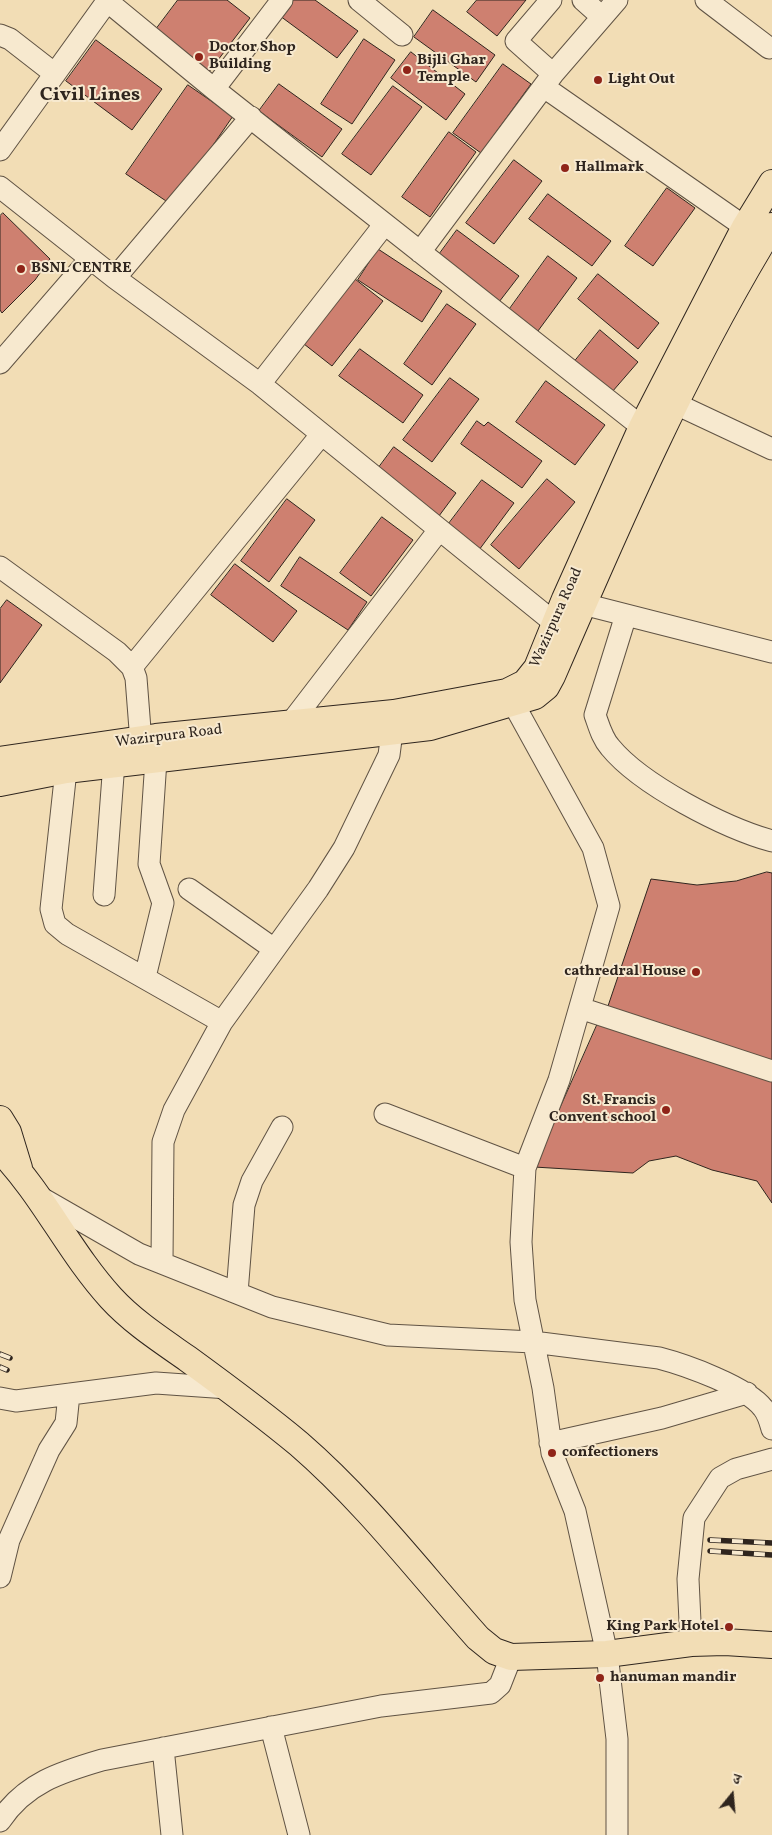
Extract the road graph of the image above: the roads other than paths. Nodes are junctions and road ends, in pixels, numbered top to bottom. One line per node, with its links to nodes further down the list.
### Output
1 (107, 0): 12 (street); 14 (street)
2 (282, 0): 14 (street)
3 (359, 0): 10 (street)
4 (551, 0): 13 (street)
5 (583, 0): 8 (street)
6 (617, 0): 8 (street)
7 (706, 0): 11 (street)
8 (602, 17): 13 (street)
9 (0, 35): 12 (street)
10 (402, 35)
11 (769, 48)
12 (55, 74): 16 (street)
13 (548, 81): 20 (street); 22 (street)
14 (214, 89): 15 (street)
15 (251, 117): 19 (street); 24 (street)
16 (3, 142)
17 (772, 183): 20 (main road, Wazirpura Road)
18 (0, 187): 23 (street)
19 (384, 225): 22 (street); 26 (street)
20 (744, 226): 28 (main road, Wazirpura Road)
21 (772, 226): 27 (main road, Wazirpura Road)
22 (420, 252): 28 (street)
23 (90, 259): 24 (street); 25 (street)
24 (115, 278): 26 (street)
25 (0, 362)
26 (260, 384): 29 (street)
27 (676, 404): 30 (street); 33 (main road, Wazirpura Road)
28 (642, 427): 35 (main road, Wazirpura Road)
29 (321, 435): 31 (street); 37 (street)
30 (772, 449)
31 (439, 530): 35 (street); 40 (street)
32 (0, 567): 37 (street)
33 (583, 604): 34 (street); 38 (main road, Wazirpura Road)
34 (626, 615): 36 (street); 46 (street)
35 (556, 624): 38 (main road, Wazirpura Road)
36 (772, 652)
37 (132, 667): 41 (street)
38 (510, 697): 39 (main road, Wazirpura Road); 51 (street)
39 (393, 722): 40 (main road, Wazirpura Road); 41 (main road, Wazirpura Road); 49 (street)
40 (290, 724): 41 (main road, Wazirpura Road)
41 (149, 749): 42 (main road, Wazirpura Road); 50 (street)
42 (114, 755): 43 (main road, Wazirpura Road); 44 (main road, Wazirpura Road); 48 (street)
43 (0, 760)
44 (66, 770): 45 (main road, Wazirpura Road); 50 (street)
45 (0, 782)
46 (772, 841)
47 (189, 888): 49 (street)
48 (104, 895)
49 (274, 949): 52 (street)
50 (145, 977): 52 (street)
51 (580, 1008): 53 (street); 58 (street)
52 (222, 1022): 61 (street)
53 (772, 1071)
54 (385, 1114): 58 (street)
55 (0, 1119): 59 (main road)
56 (282, 1127): 62 (street)
57 (0, 1150): 59 (main road)
58 (525, 1168): 63 (street)
59 (19, 1169): 60 (main road)
60 (34, 1193): 61 (street); 64 (main road)
61 (162, 1262): 62 (street)
62 (237, 1293): 63 (street)
63 (533, 1342): 65 (street); 69 (street)
64 (228, 1388): 66 (street); 75 (main road)
65 (747, 1393): 68 (street); 69 (street)
66 (69, 1394): 67 (street); 71 (street)
67 (0, 1398)
68 (772, 1429)
69 (550, 1443): 74 (street)
70 (772, 1459): 72 (street)
71 (0, 1577)
72 (691, 1643): 73 (main road); 74 (main road)
73 (772, 1645)
74 (607, 1654): 75 (main road); 81 (street)
75 (511, 1657): 76 (street)
76 (271, 1727): 77 (street); 80 (street)
77 (163, 1748): 78 (street); 79 (street)
78 (0, 1821)
79 (172, 1835)
80 (299, 1835)
81 (617, 1835)

